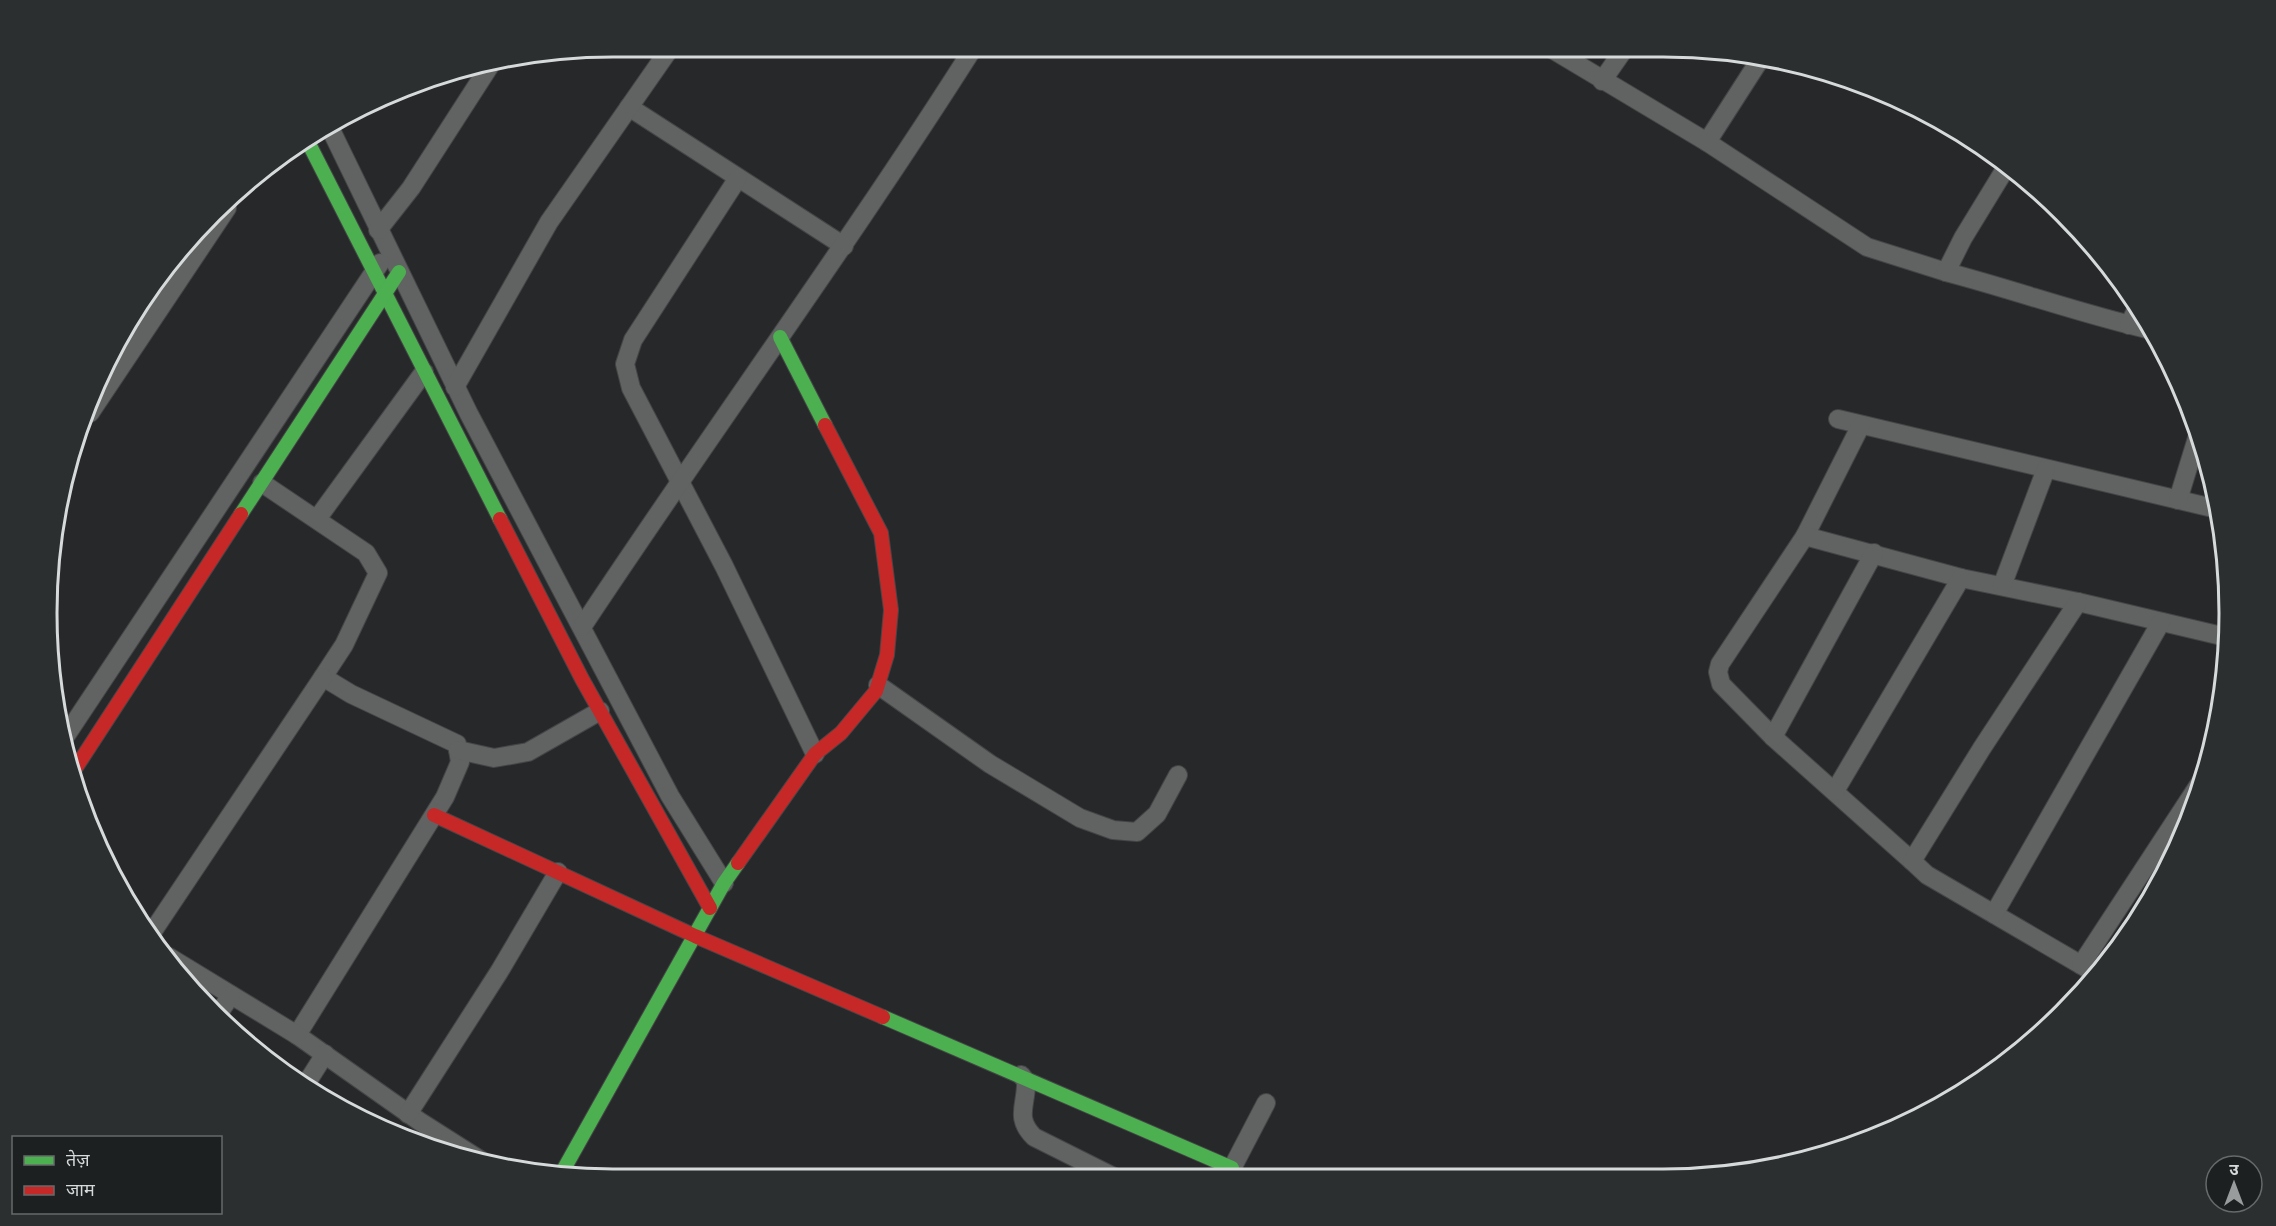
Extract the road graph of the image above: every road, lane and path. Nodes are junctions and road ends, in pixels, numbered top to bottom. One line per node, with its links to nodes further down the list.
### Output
1 (662, 57): 8 (street)
2 (962, 57): 16 (street)
3 (1564, 57): 7 (street)
4 (1619, 57): 7 (street)
5 (1756, 65): 10 (street)
6 (486, 72): 15 (street)
7 (1602, 81): 10 (street)
8 (628, 107): 13 (street); 27 (street)
9 (332, 133): 15 (street)
10 (1707, 142): 20 (street)
11 (310, 147): 18 (street)
12 (2003, 173): 20 (street)
13 (738, 178): 16 (street); 33 (street)
14 (214, 227): 28 (street)
15 (378, 230): 17 (street)
16 (844, 246): 25 (street)
17 (388, 250): 18 (street); 19 (street)
18 (374, 272): 21 (street); 49 (street)
19 (399, 272): 21 (street); 27 (street)
20 (1946, 272): 23 (street)
21 (384, 295): 26 (street); 34 (street)
22 (2133, 316): 23 (street)
23 (2129, 325): 24 (street)
24 (2140, 328)
25 (780, 337): 33 (street); 47 (street)
26 (424, 372): 37 (street); 48 (street)
27 (455, 387): 44 (street)
28 (100, 398)
29 (1838, 419): 30 (street)
30 (1861, 425): 32 (street); 38 (street)
31 (2194, 449): 35 (street)
32 (2046, 469): 35 (street); 41 (street)
33 (678, 482): 44 (street); 52 (street)
34 (262, 483): 37 (street); 53 (street)
35 (2178, 500): 36 (street)
36 (2208, 507)
37 (316, 519): 46 (street)
38 (1805, 536): 39 (street); 50 (street)
39 (1874, 553): 40 (street); 50 (street)
40 (1961, 578): 41 (street); 55 (street)
41 (2002, 586): 42 (street)
42 (2078, 602): 43 (street); 58 (street)
43 (2161, 622): 45 (street); 62 (street)
44 (582, 627): 60 (street)
45 (2218, 635)
46 (323, 677): 51 (street); 63 (street)
47 (878, 685): 52 (street); 54 (street)
48 (600, 711): 51 (street); 61 (street)
49 (70, 730)
50 (1773, 737): 55 (street)
51 (458, 750): 56 (street)
52 (815, 754): 60 (street)
53 (78, 764)
54 (1178, 775)
55 (1835, 791): 58 (street)
56 (434, 815): 59 (street); 69 (street)
57 (2175, 831): 66 (street)
58 (1912, 861): 62 (street)
59 (558, 872): 64 (street); 74 (street)
60 (724, 883): 61 (street)
61 (710, 908): 64 (street)
62 (1994, 914): 66 (street)
63 (155, 928)
64 (695, 936): 71 (street); 76 (street)
65 (184, 966): 67 (street)
66 (2088, 969)
67 (231, 995): 68 (street); 69 (street)
68 (222, 1008)
69 (297, 1035): 70 (street)
70 (325, 1054): 72 (street); 74 (street)
71 (1021, 1075): 77 (street); 78 (street)
72 (309, 1079)
73 (1266, 1103): 79 (street)
74 (408, 1114): 75 (street)
75 (460, 1147)
76 (565, 1167)
77 (1098, 1169)
78 (1224, 1169)
79 (1232, 1169)

